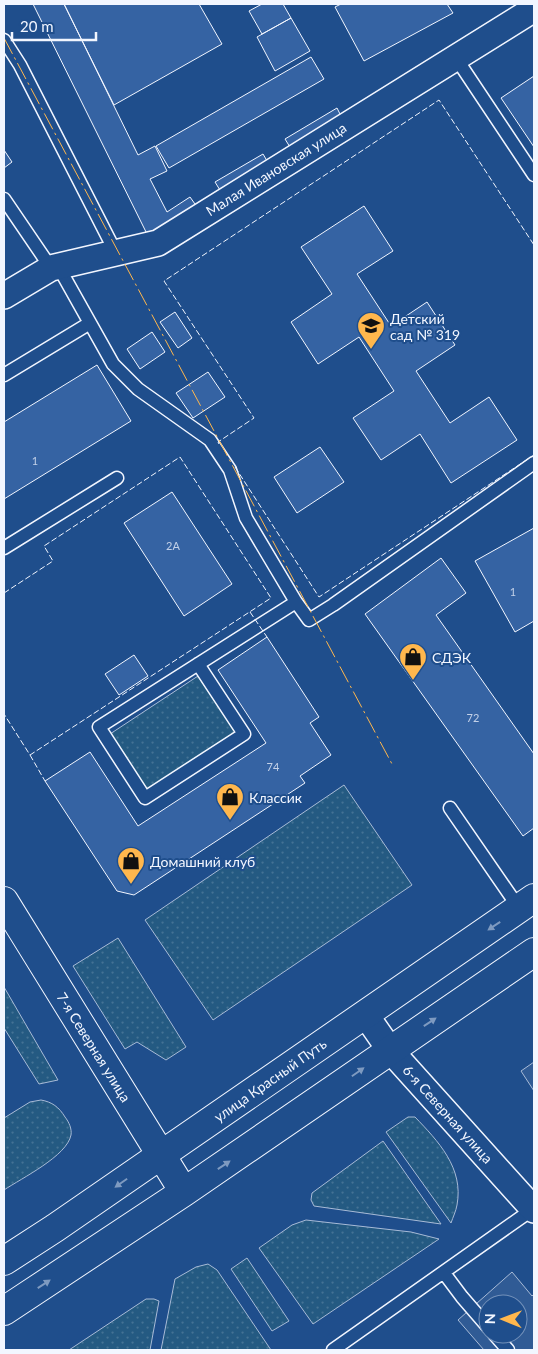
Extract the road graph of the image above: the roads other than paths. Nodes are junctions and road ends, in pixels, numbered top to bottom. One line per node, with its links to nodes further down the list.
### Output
1 (534, 9): 3 (street, Малая Ивановская улица)
2 (4, 40): 6 (lane)
3 (456, 58): 4 (lane); 6 (street, Малая Ивановская улица)
4 (534, 176)
5 (4, 199): 7 (lane)
6 (116, 253): 7 (street, Малая Ивановская улица)
7 (54, 267): 8 (street, Малая Ивановская улица); 9 (lane)
8 (4, 296)
9 (90, 323): 10 (lane); 14 (lane)
10 (4, 375)
11 (534, 463): 14 (lane)
12 (117, 478): 13 (lane)
13 (4, 548)
14 (296, 602): 15 (lane)
15 (198, 664): 15 (lane)
16 (450, 808): 18 (lane)
17 (4, 901): 22 (main road, 7-я Северная улица)
18 (527, 903): 20 (main road, улица Красный Путь, one-way to 20)
19 (534, 952): 21 (main road, one-way to 19)
20 (365, 1014): 21 (street, 6-я Северная улица); 22 (main road, улица Красный Путь)
21 (390, 1050): 23 (main road, one-way to 21); 24 (street, 6-я Северная улица)
22 (161, 1155): 23 (main road, 7-я Северная улица); 25 (main road, улица Красный Путь, one-way to 25)
23 (184, 1192): 27 (main road, one-way to 23)
24 (532, 1203): 26 (lane)
25 (4, 1261)
26 (444, 1273): 28 (lane); 29 (lane)
27 (4, 1311)
28 (478, 1315)
29 (333, 1350)

